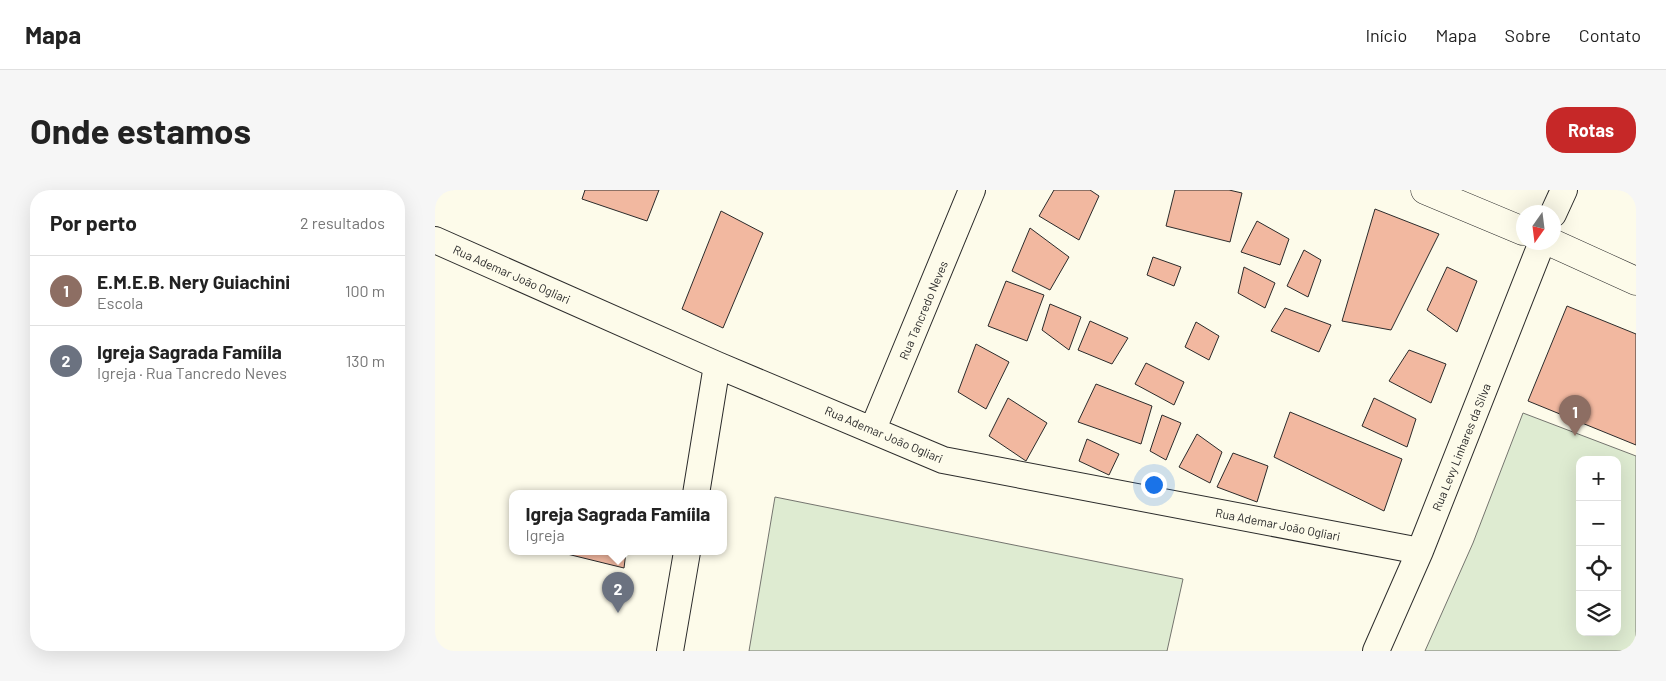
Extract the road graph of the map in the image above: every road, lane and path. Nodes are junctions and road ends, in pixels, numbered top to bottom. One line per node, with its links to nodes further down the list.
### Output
1 (973, 190): 11 (street, Rua Tancredo Neves)
2 (1425, 190): 5 (street)
3 (1564, 190): 4 (street)
4 (1557, 205)
5 (1516, 228)
6 (435, 240): 10 (street, Rua Ademar João Ogliari)
7 (1561, 247): 9 (street)
8 (1539, 250): 13 (street, Rua Levy Linhares da Silva)
9 (1636, 281)
10 (717, 365): 11 (street, Rua Ademar João Ogliari); 12 (street)
11 (873, 429): 13 (street, Rua Ademar João Ogliari)
12 (697, 490)
13 (1420, 550): 16 (street, Rua Levy Linhares da Silva)
14 (687, 555): 15 (street)
15 (671, 651)
16 (1376, 651)

